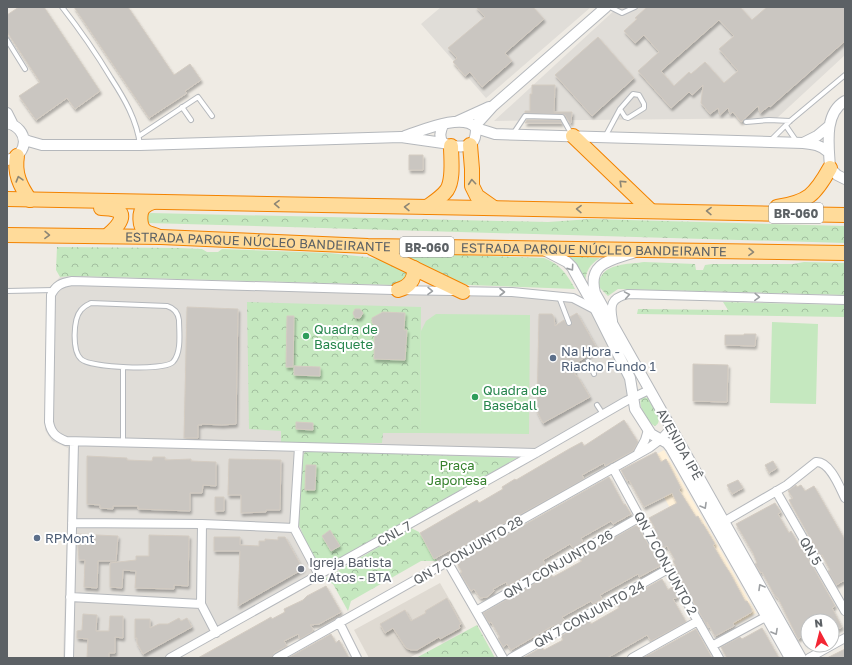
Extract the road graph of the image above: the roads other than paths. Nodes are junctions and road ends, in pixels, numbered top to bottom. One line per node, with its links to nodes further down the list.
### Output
1 (62, 7): 29 (lane)
2 (606, 7): 9 (street)
3 (610, 7): 4 (lane)
4 (635, 7)
5 (7, 40): 6 (lane)
6 (25, 69)
7 (845, 75): 15 (lane)
8 (845, 101): 21 (street)
9 (493, 106): 16 (street); 22 (street)
10 (182, 107): 13 (lane); 14 (lane); 29 (lane)
11 (620, 109): 11 (lane); 27 (lane)
12 (7, 114): 18 (street)
13 (212, 116)
14 (191, 120)
15 (790, 121): 17 (lane); 20 (lane)
16 (456, 122): 19 (street); 22 (street)
17 (746, 122)
18 (10, 124): 28 (street)
19 (443, 125): 26 (street); 33 (street)
20 (786, 126): 30 (lane); 32 (lane)
21 (829, 126): 32 (street); 35 (street)
22 (476, 127): 23 (street); 31 (street)
23 (495, 134): 24 (street); 31 (street)
24 (513, 135): 25 (street); 25 (lane)
25 (572, 136): 27 (street); 45 (highway, one-way to 25)
26 (401, 137): 29 (street); 33 (street)
27 (605, 137): 30 (street)
28 (24, 139): 34 (street); 36 (street)
29 (140, 140): 34 (street)
30 (769, 142): 32 (street)
31 (472, 143): 33 (street); 44 (highway, one-way to 31)
32 (800, 143): 35 (street)
33 (447, 144): 43 (highway)
34 (42, 145): 36 (street)
35 (828, 152): 37 (street)
36 (15, 155): 40 (highway, one-way to 36)
37 (830, 168): 38 (street); 46 (highway)
38 (845, 179)
39 (7, 199): 40 (highway, BR-060)
40 (30, 200): 41 (highway, BR-060)
41 (153, 202): 43 (highway, BR-060, one-way to 41); 50 (highway)
42 (7, 204): 49 (highway)
43 (427, 207): 44 (highway, BR-060)
44 (494, 208): 45 (highway, BR-060, one-way to 44)
45 (650, 210): 46 (highway, BR-060, one-way to 45)
46 (748, 212): 47 (highway, BR-060)
47 (845, 214)
48 (7, 235): 49 (highway, ESTRADA PARQUE NÚCLEO BANDEIRANTE / BR-060, one-way to 49)
49 (107, 236): 50 (highway, ESTRADA PARQUE NÚCLEO BANDEIRANTE / BR-060)
50 (161, 236): 51 (highway, ESTRADA PARQUE NÚCLEO BANDEIRANTE / BR-060)
51 (368, 246): 52 (highway, ESTRADA PARQUE NÚCLEO BANDEIRANTE / BR-060); 55 (highway)
52 (539, 248): 53 (highway, ESTRADA PARQUE NÚCLEO BANDEIRANTE / BR-060); 62 (street, AVENIDA IPÊ, one-way to 62)
53 (640, 250): 54 (highway, ESTRADA PARQUE NÚCLEO BANDEIRANTE / BR-060, one-way to 54); 64 (street, AVENIDA IPÊ)
54 (845, 253)
55 (414, 268): 57 (highway); 59 (highway)
56 (54, 290): 57 (street); 58 (lane); 77 (street)
57 (398, 290): 59 (street, one-way to 59)
58 (7, 291)
59 (462, 292): 60 (street, one-way to 60)
60 (558, 297): 62 (street); 63 (lane)
61 (845, 300): 64 (street, one-way to 61)
62 (596, 310): 69 (street, AVENIDA IPÊ)
63 (568, 323)
64 (614, 324): 68 (street, AVENIDA IPÊ)
65 (588, 361): 67 (lane)
66 (123, 367): 66 (lane); 78 (lane)
67 (594, 374)
68 (649, 390): 69 (street, CNL 7); 74 (street, AVENIDA IPÊ)
69 (633, 397): 71 (street, CNL 7); 72 (street, AVENIDA IPÊ)
70 (598, 405): 73 (lane)
71 (616, 407): 72 (street); 73 (street, CNL 7)
72 (635, 409): 75 (street, AVENIDA IPÊ)
73 (603, 414): 80 (street, CNL 7)
74 (670, 428): 76 (street, QN 7 CONJUNTO 28); 88 (street, AVENIDA IPÊ)
75 (648, 430): 76 (street, AVENIDA IPÊ); 81 (street, QN 7 CONJUNTO 28)
76 (661, 439): 81 (street, QN 7 CONJUNTO 28); 88 (street, AVENIDA IPÊ, one-way to 88)
77 (74, 442): 78 (street); 86 (street)
78 (123, 442): 79 (street)
79 (299, 447): 80 (street); 89 (street)
80 (536, 453): 92 (street, CNL 7)
81 (637, 453): 82 (street, QN 7 CONJUNTO 28)
82 (613, 468): 85 (street, QN 7 CONJUNTO 2); 90 (street, QN 7 CONJUNTO 28)
83 (776, 491): 84 (street); 88 (street); 95 (street, QN 5)
84 (845, 498)
85 (640, 517): 91 (street, QN 7 CONJUNTO 2); 96 (street, QN 7 CONJUNTO 26)
86 (72, 523): 87 (street); 93 (street)
87 (202, 524): 89 (street); 94 (street)
88 (720, 524): 97 (street, AVENIDA IPÊ)
89 (294, 528): 92 (street)
90 (447, 561): 96 (street); 99 (street, QN 7 CONJUNTO 28)
91 (668, 569): 98 (street, QN 7 CONJUNTO 2); 108 (street, QN 7 CONJUNTO 24)
92 (319, 575): 100 (street, CNL 7)
93 (70, 597): 94 (street); 103 (street)
94 (201, 604): 100 (street)
95 (844, 608)
96 (476, 611): 107 (street)
97 (771, 614): 102 (street); 111 (street, AVENIDA IPÊ, one-way to 111); 112 (street, AVENIDA IPÊ)
98 (698, 621): 102 (street, QN 7 CONJUNTO 2); 109 (street)
99 (339, 622): 105 (street, QN 7 CONJUNTO 28); 106 (street)
100 (216, 633): 104 (street, CNL 7)
101 (845, 638): 113 (street)
102 (712, 646): 110 (street, QN 7 CONJUNTO 2)
103 (69, 658)
104 (170, 658)
105 (277, 658)
106 (357, 658)
107 (503, 658)
108 (510, 658)
109 (632, 658)
110 (719, 658)
111 (790, 658)
112 (801, 658)
113 (809, 658)

